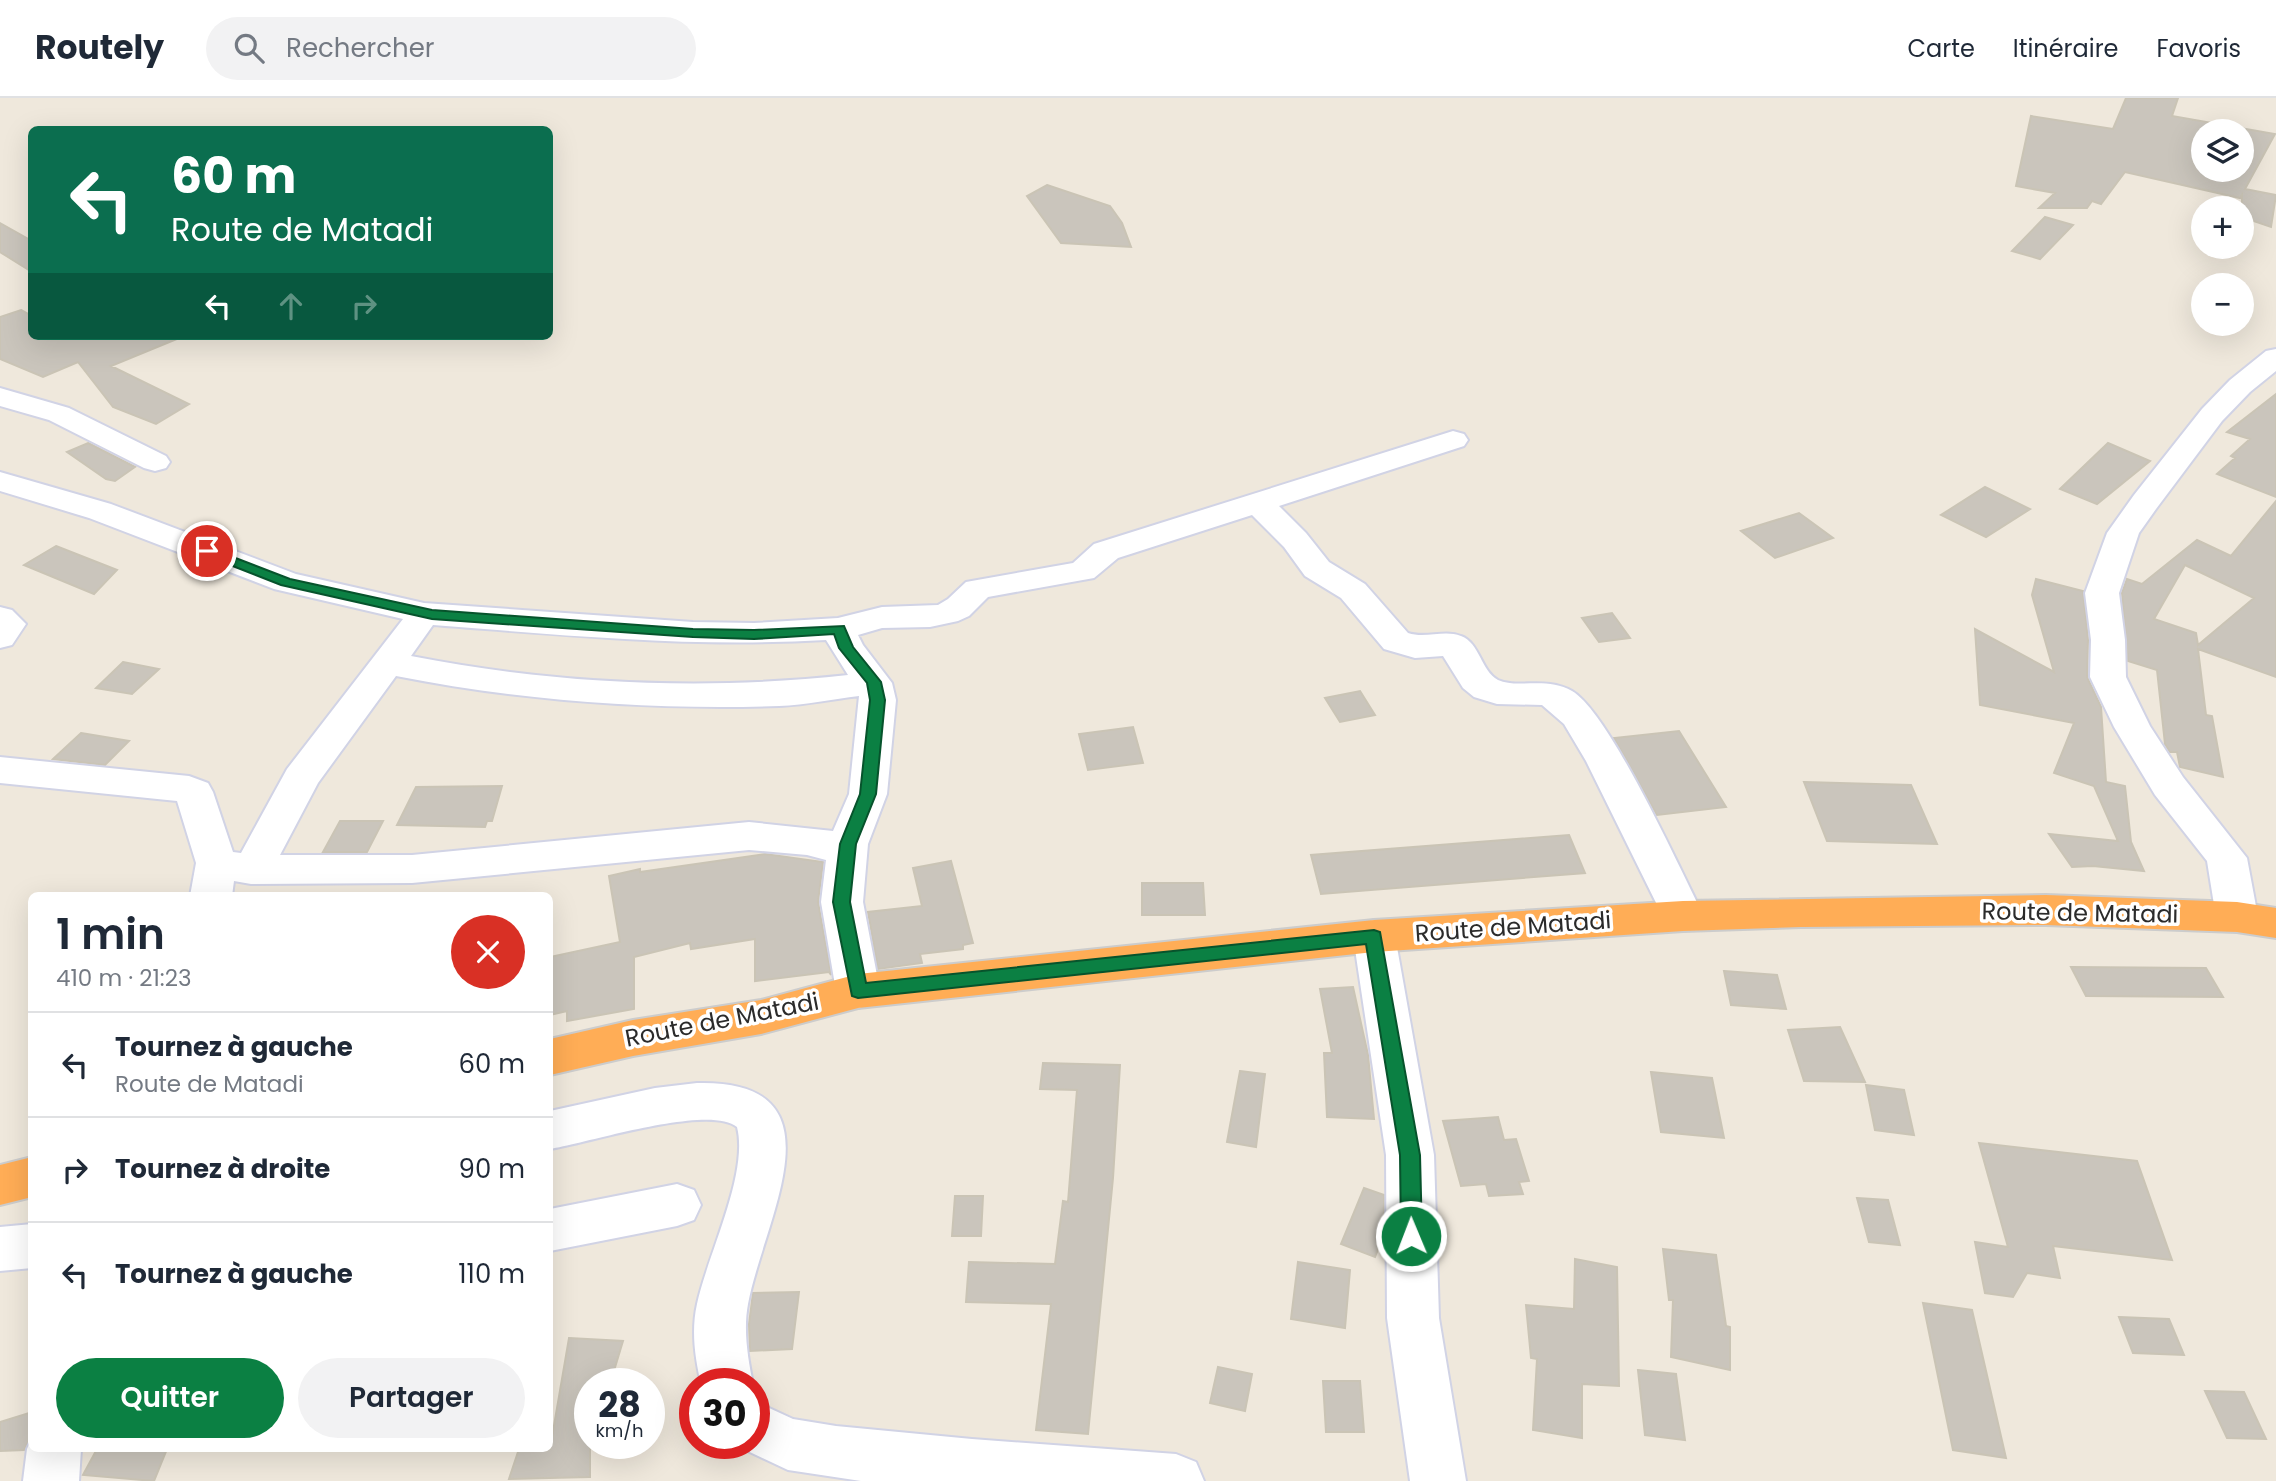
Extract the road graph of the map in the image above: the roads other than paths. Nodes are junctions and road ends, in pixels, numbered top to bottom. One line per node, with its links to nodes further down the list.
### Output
1 (2276, 357): 19 (street)
2 (0, 397): 4 (street)
3 (1453, 440): 6 (street)
4 (155, 461)
5 (0, 481): 7 (street)
6 (1258, 503): 9 (street); 18 (street)
7 (425, 613): 9 (street); 11 (street)
8 (0, 617): 10 (street)
9 (839, 629): 12 (street)
10 (0, 636)
11 (389, 663): 12 (street); 16 (street)
12 (874, 682): 14 (street)
13 (0, 770): 16 (street)
14 (848, 844): 15 (street); 21 (street)
15 (412, 869): 16 (street); 17 (street)
16 (226, 876)
17 (441, 892)
18 (1683, 916): 19 (highway, Route de Matadi); 20 (highway, Route de Matadi)
19 (2257, 920)
20 (1374, 936): 21 (highway, Route de Matadi); 35 (street)
21 (858, 991): 22 (highway, Route de Matadi)
22 (553, 1056)
23 (553, 1129): 30 (street)
24 (28, 1178): 25 (highway)
25 (0, 1185)
26 (677, 1205): 27 (street)
27 (553, 1229)
28 (28, 1246): 29 (street)
29 (0, 1249)
30 (723, 1368)
31 (770, 1435): 34 (street)
32 (54, 1452): 33 (street)
33 (51, 1481)
34 (1176, 1481)
35 (1438, 1481)

